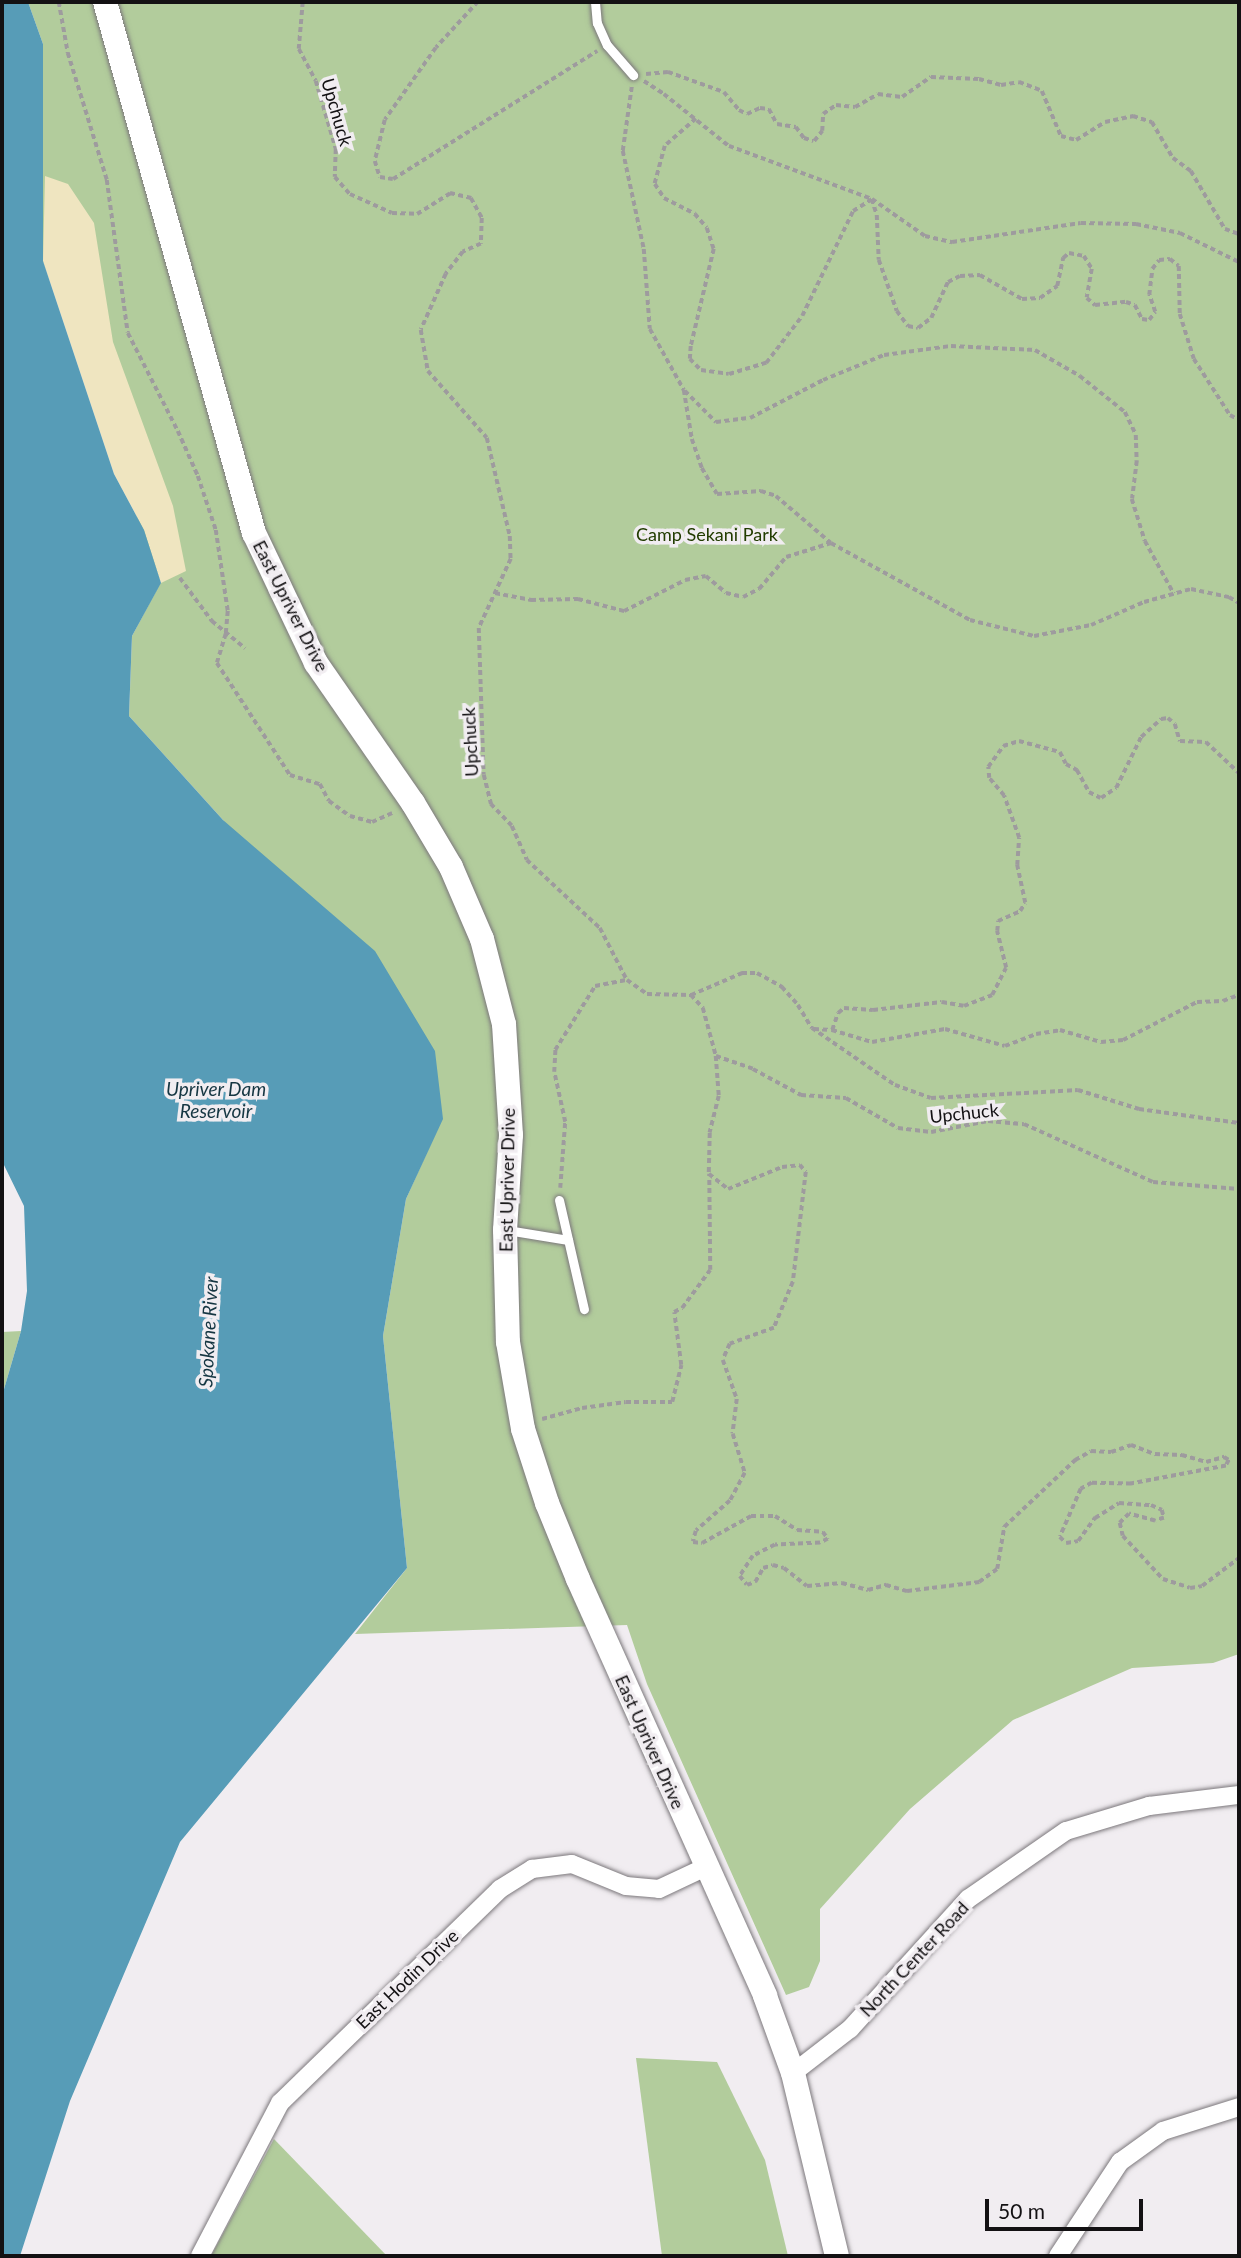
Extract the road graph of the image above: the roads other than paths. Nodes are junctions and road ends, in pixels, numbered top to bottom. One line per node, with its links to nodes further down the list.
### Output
1 (105, 2): 5 (main road, East Upriver Drive)
2 (595, 2): 3 (lane)
3 (633, 75)
4 (559, 1200): 6 (lane)
5 (505, 1230): 6 (lane); 9 (main road, East Upriver Drive)
6 (568, 1240): 7 (lane)
7 (584, 1309)
8 (1239, 1794): 10 (street, North Center Road)
9 (706, 1867): 10 (main road, East Upriver Drive); 12 (street, East Hodin Drive)
10 (793, 2073): 13 (main road, East Upriver Drive)
11 (1239, 2106): 14 (street)
12 (200, 2256)
13 (837, 2256)
14 (1058, 2256)

